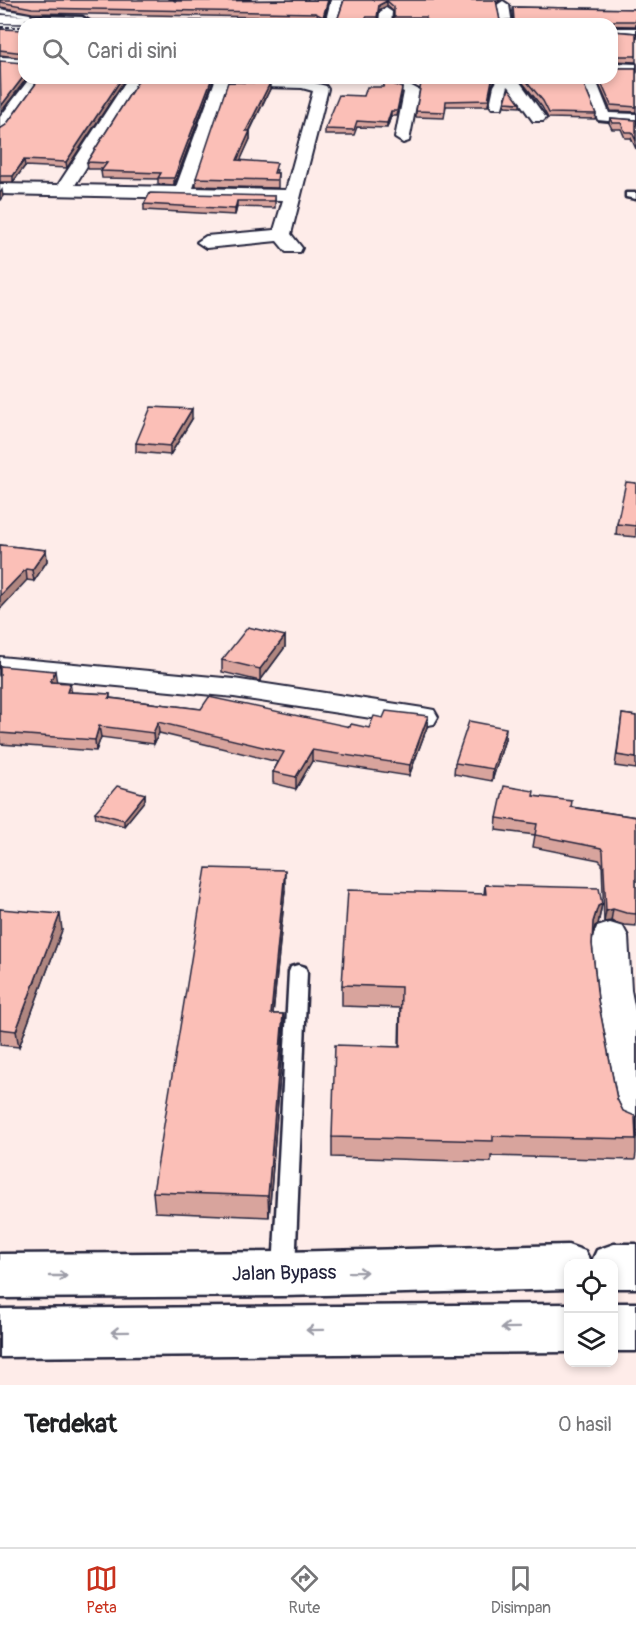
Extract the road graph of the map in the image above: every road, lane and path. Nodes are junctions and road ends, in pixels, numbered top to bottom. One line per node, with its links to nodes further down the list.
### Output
1 (245, 0): 3 (street)
2 (336, 0): 7 (street)
3 (170, 2)
4 (503, 5): 8 (street)
5 (0, 11): 6 (lane)
6 (27, 18)
7 (332, 18)
8 (505, 18)
9 (0, 21): 10 (highway)
10 (18, 23)
11 (18, 25): 12 (street)
12 (0, 28)
13 (618, 28): 14 (highway)
14 (636, 29): 15 (highway)
15 (618, 31)
16 (0, 62): 17 (street)
17 (18, 62)
18 (618, 67): 19 (street)
19 (636, 68)
20 (33, 84): 31 (street)
21 (131, 84): 34 (street)
22 (220, 84): 35 (street)
23 (303, 84): 36 (street)
24 (398, 84): 32 (street)
25 (503, 84): 28 (street)
26 (512, 84): 29 (street)
27 (590, 84): 30 (street)
28 (497, 105)
29 (538, 118)
30 (636, 119)
31 (0, 127)
32 (403, 138)
33 (0, 189): 34 (street)
34 (63, 191): 35 (street)
35 (183, 193): 36 (street)
36 (294, 195): 37 (street)
37 (206, 242)
38 (0, 666): 39 (street)
39 (423, 717)
40 (610, 936): 42 (street)
41 (298, 972): 46 (lane)
42 (636, 1119)
43 (618, 1266): 44 (highway)
44 (636, 1266)
45 (564, 1267): 46 (highway, Jalan Bypass, one-way to 45)
46 (284, 1274): 47 (highway, Jalan Bypass, one-way to 46)
47 (0, 1276)
48 (618, 1327): 49 (highway)
49 (636, 1327)
50 (564, 1328): 51 (highway, one-way to 51)
51 (0, 1333)

